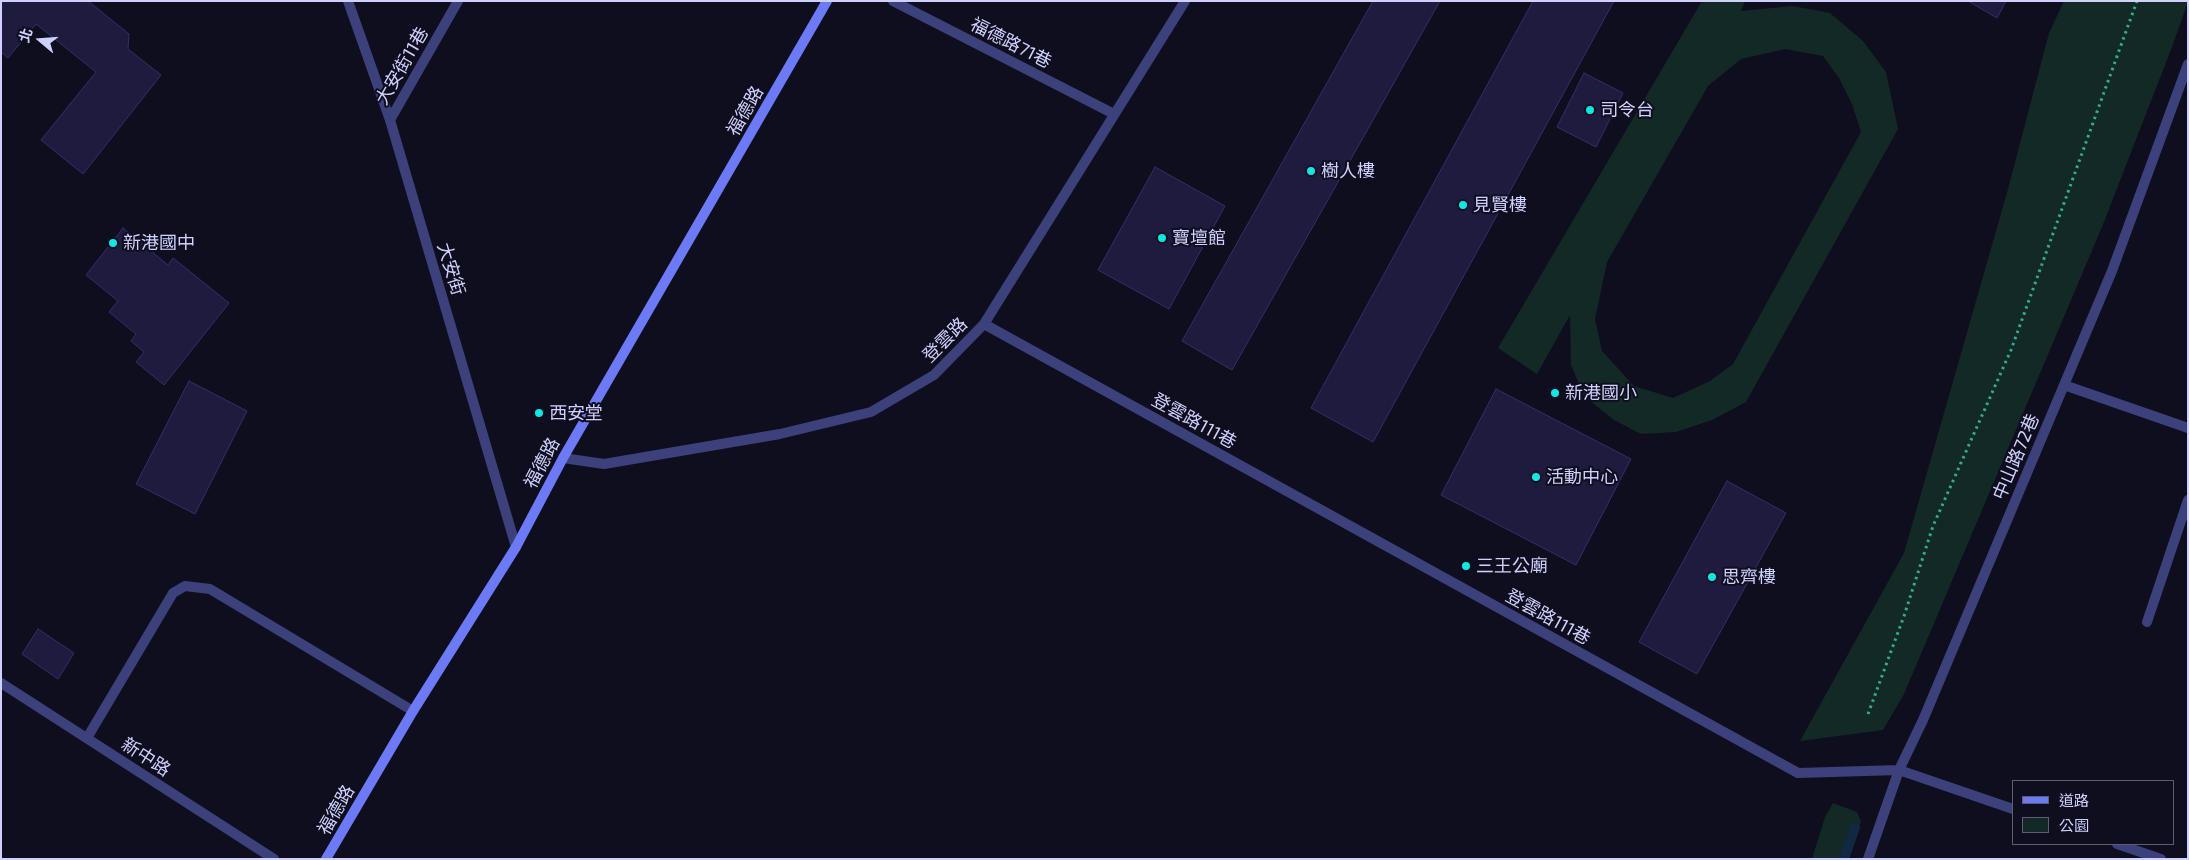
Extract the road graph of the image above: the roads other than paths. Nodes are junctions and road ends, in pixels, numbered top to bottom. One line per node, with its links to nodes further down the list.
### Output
1 (348, 1): 8 (street, 大安街)
2 (458, 1): 8 (street, 大安街11巷)
3 (828, 1): 12 (main road, 福德路)
4 (894, 1): 7 (street, 福德路71巷)
5 (1185, 1): 7 (street, 登雲路)
6 (2188, 64): 10 (street, 中山路72巷)
7 (1114, 114): 9 (street, 登雲路)
8 (390, 120): 14 (street, 大安街)
9 (984, 324): 12 (street, 登雲路); 19 (street, 登雲路111巷)
10 (2064, 385): 11 (street); 19 (street, 中山路72巷)
11 (2188, 428)
12 (563, 458): 14 (main road, 福德路)
13 (2188, 500): 15 (street)
14 (516, 547): 17 (main road, 福德路)
15 (2147, 622)
16 (1, 683): 18 (street, 新中路)
17 (413, 711): 18 (street); 23 (main road, 福德路)
18 (87, 738): 22 (street, 新中路)
19 (1899, 770): 20 (street, 登雲路111巷); 24 (street, 中山路72巷)
20 (2012, 808)
21 (2120, 845): 25 (street)
22 (274, 859)
23 (326, 859)
24 (1868, 859)
25 (2161, 859)

